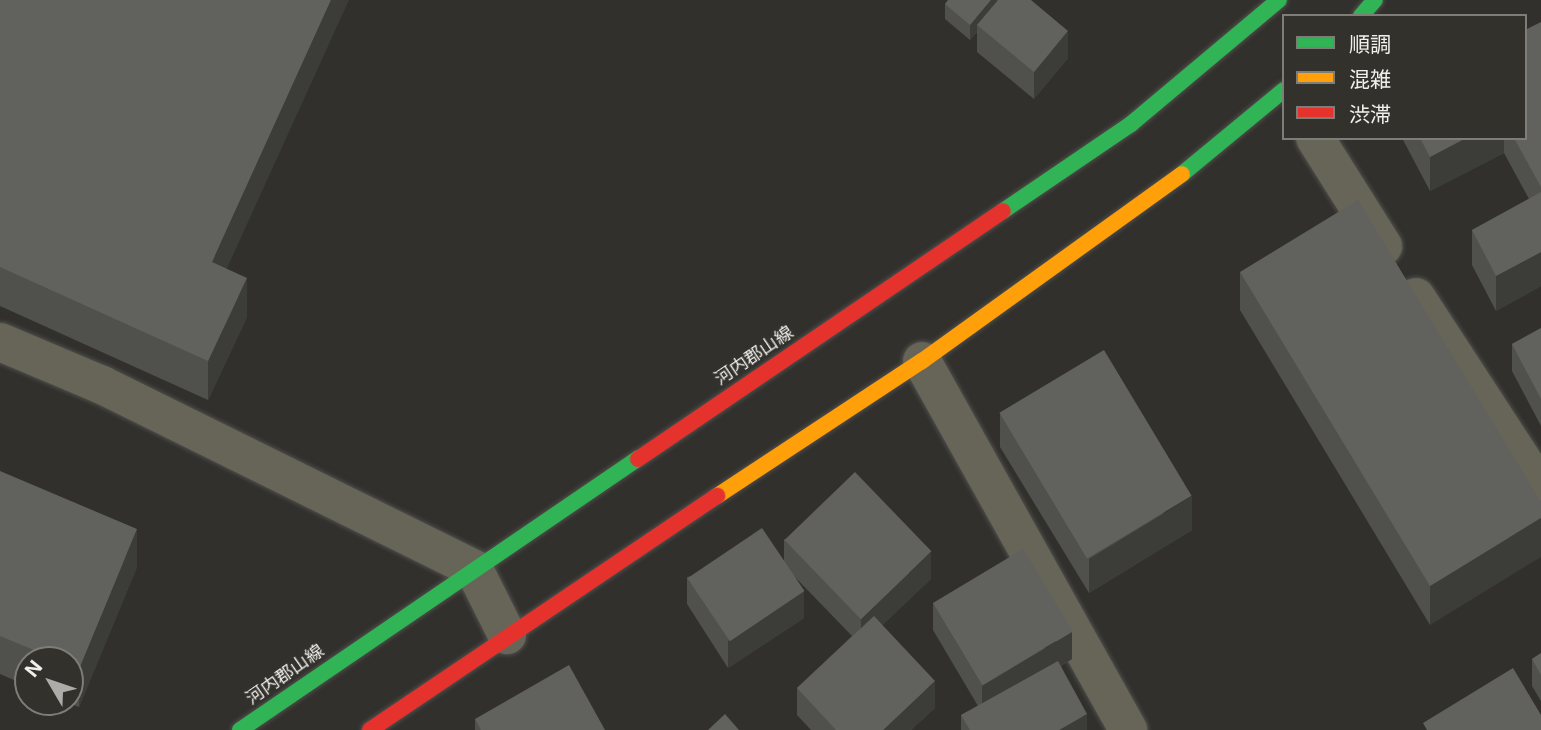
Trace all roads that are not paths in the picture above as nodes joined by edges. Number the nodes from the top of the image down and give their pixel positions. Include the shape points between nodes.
1 (1279, 0) edge
2 (1375, 0) edge
3 (1363, 14) edge
4 (1282, 92) edge
5 (1316, 140) edge
6 (0, 342) edge
7 (922, 361) junction
8 (1541, 489) edge
9 (474, 569) junction
10 (507, 635) junction
11 (240, 730) edge
12 (370, 730) edge
13 (1128, 730) edge

1 - 9 main road, 河内郡山線 via 1131,124
2 - 3 main road
4 - 7 main road via 1172,182
5 - 8 street
6 - 9 street via 102,386
7 - 10 main road
7 - 13 street
9 - 10 street
9 - 11 main road, 河内郡山線
10 - 12 main road

